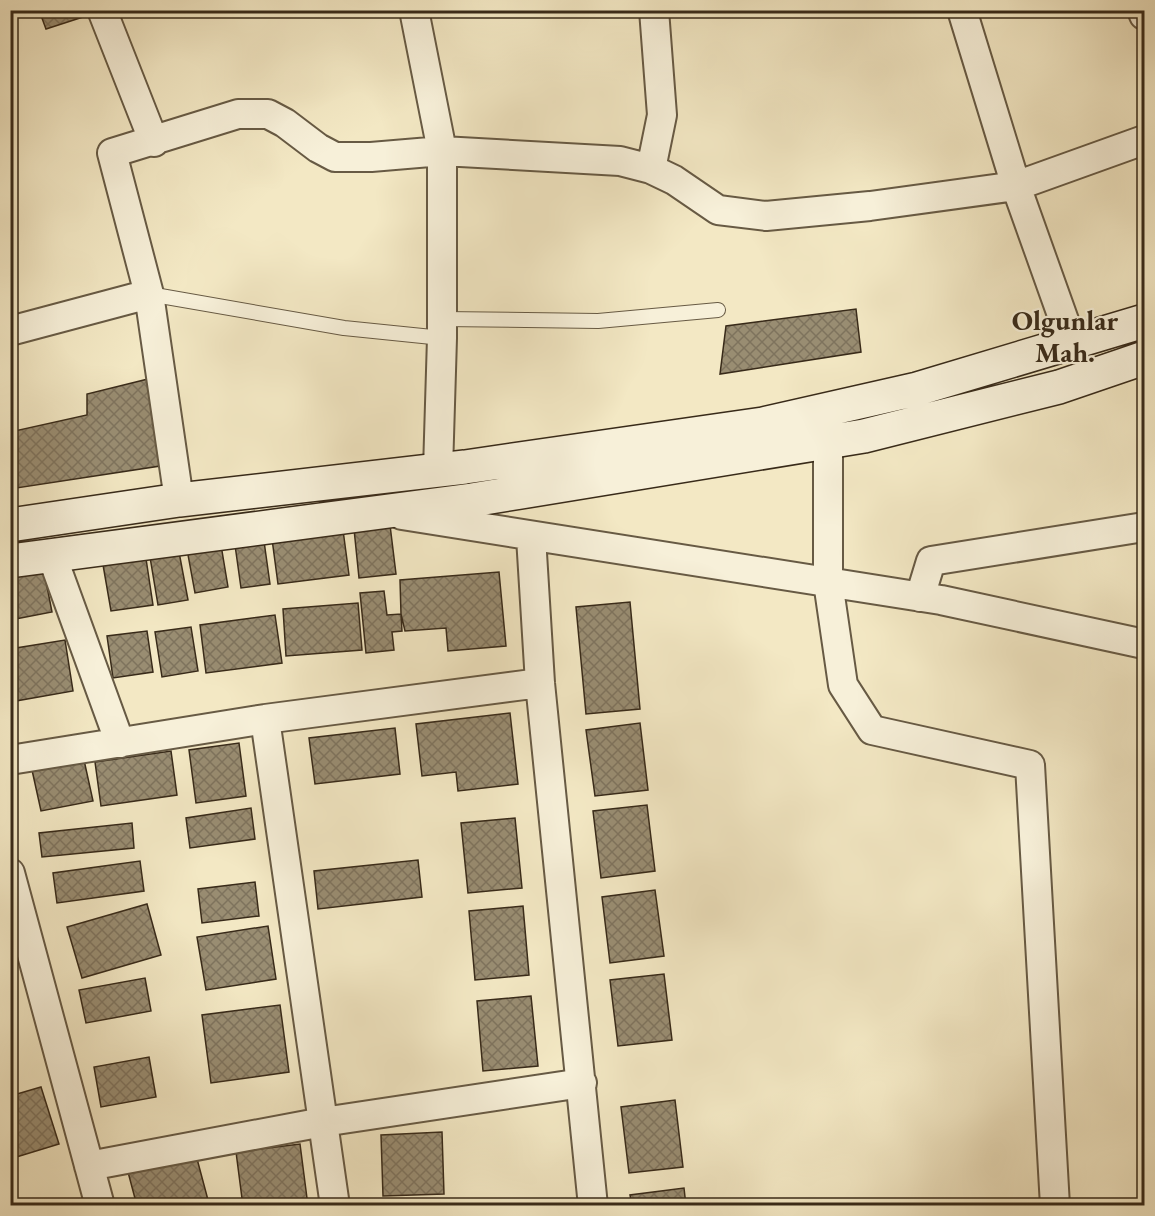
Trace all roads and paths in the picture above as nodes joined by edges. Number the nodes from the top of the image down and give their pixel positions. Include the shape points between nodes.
1 (102, 10) edge
2 (414, 10) edge
3 (654, 10) edge
4 (962, 10) edge
5 (1142, 10) edge
6 (1144, 15) edge
7 (1144, 140) edge
8 (153, 142) junction
9 (442, 151) junction
10 (651, 169) junction
11 (1016, 186) junction
12 (149, 294) junction
13 (718, 310) dead end
14 (1144, 321) edge
15 (442, 329) junction
16 (10, 331) edge
17 (1072, 343) junction
18 (1144, 358) edge
19 (828, 442) junction
20 (438, 470) junction
21 (179, 500) junction
22 (382, 512) junction
23 (10, 525) edge
24 (1144, 527) edge
25 (531, 537) junction
26 (52, 555) junction
27 (10, 561) edge
28 (828, 582) junction
29 (920, 597) junction
30 (1144, 644) edge
31 (540, 683) junction
32 (265, 719) junction
33 (120, 743) junction
34 (10, 760) edge
35 (10, 873) edge
36 (582, 1083) junction
37 (323, 1122) junction
38 (90, 1166) junction
39 (93, 1203) edge
40 (335, 1206) edge
41 (593, 1206) edge
42 (1055, 1206) edge

1 - 8 street
2 - 9 street
3 - 10 street via 662,115
4 - 11 street
5 - 6 street
7 - 11 street
8 - 9 street via 238,114 268,114 335,157
8 - 12 street via 112,153
9 - 10 street via 620,161
9 - 15 street
10 - 11 street via 718,210 766,216
11 - 17 street
12 - 15 lane via 344,328
12 - 16 street
12 - 21 street
13 - 15 lane
14 - 17 main road
15 - 20 street
17 - 20 main road via 917,389 763,424
18 - 19 main road via 1059,387
19 - 22 main road
19 - 28 street
20 - 21 main road
21 - 23 main road
22 - 25 street
22 - 26 main road
24 - 29 street via 931,561
25 - 28 street
25 - 31 street
26 - 27 main road
26 - 33 street
28 - 29 street
28 - 42 street via 843,686 872,730 1030,765
29 - 30 street
31 - 32 street
31 - 36 street
32 - 33 street
32 - 37 street
33 - 34 street
35 - 38 street
36 - 37 street
36 - 41 street
37 - 38 street
37 - 40 street
38 - 39 street

